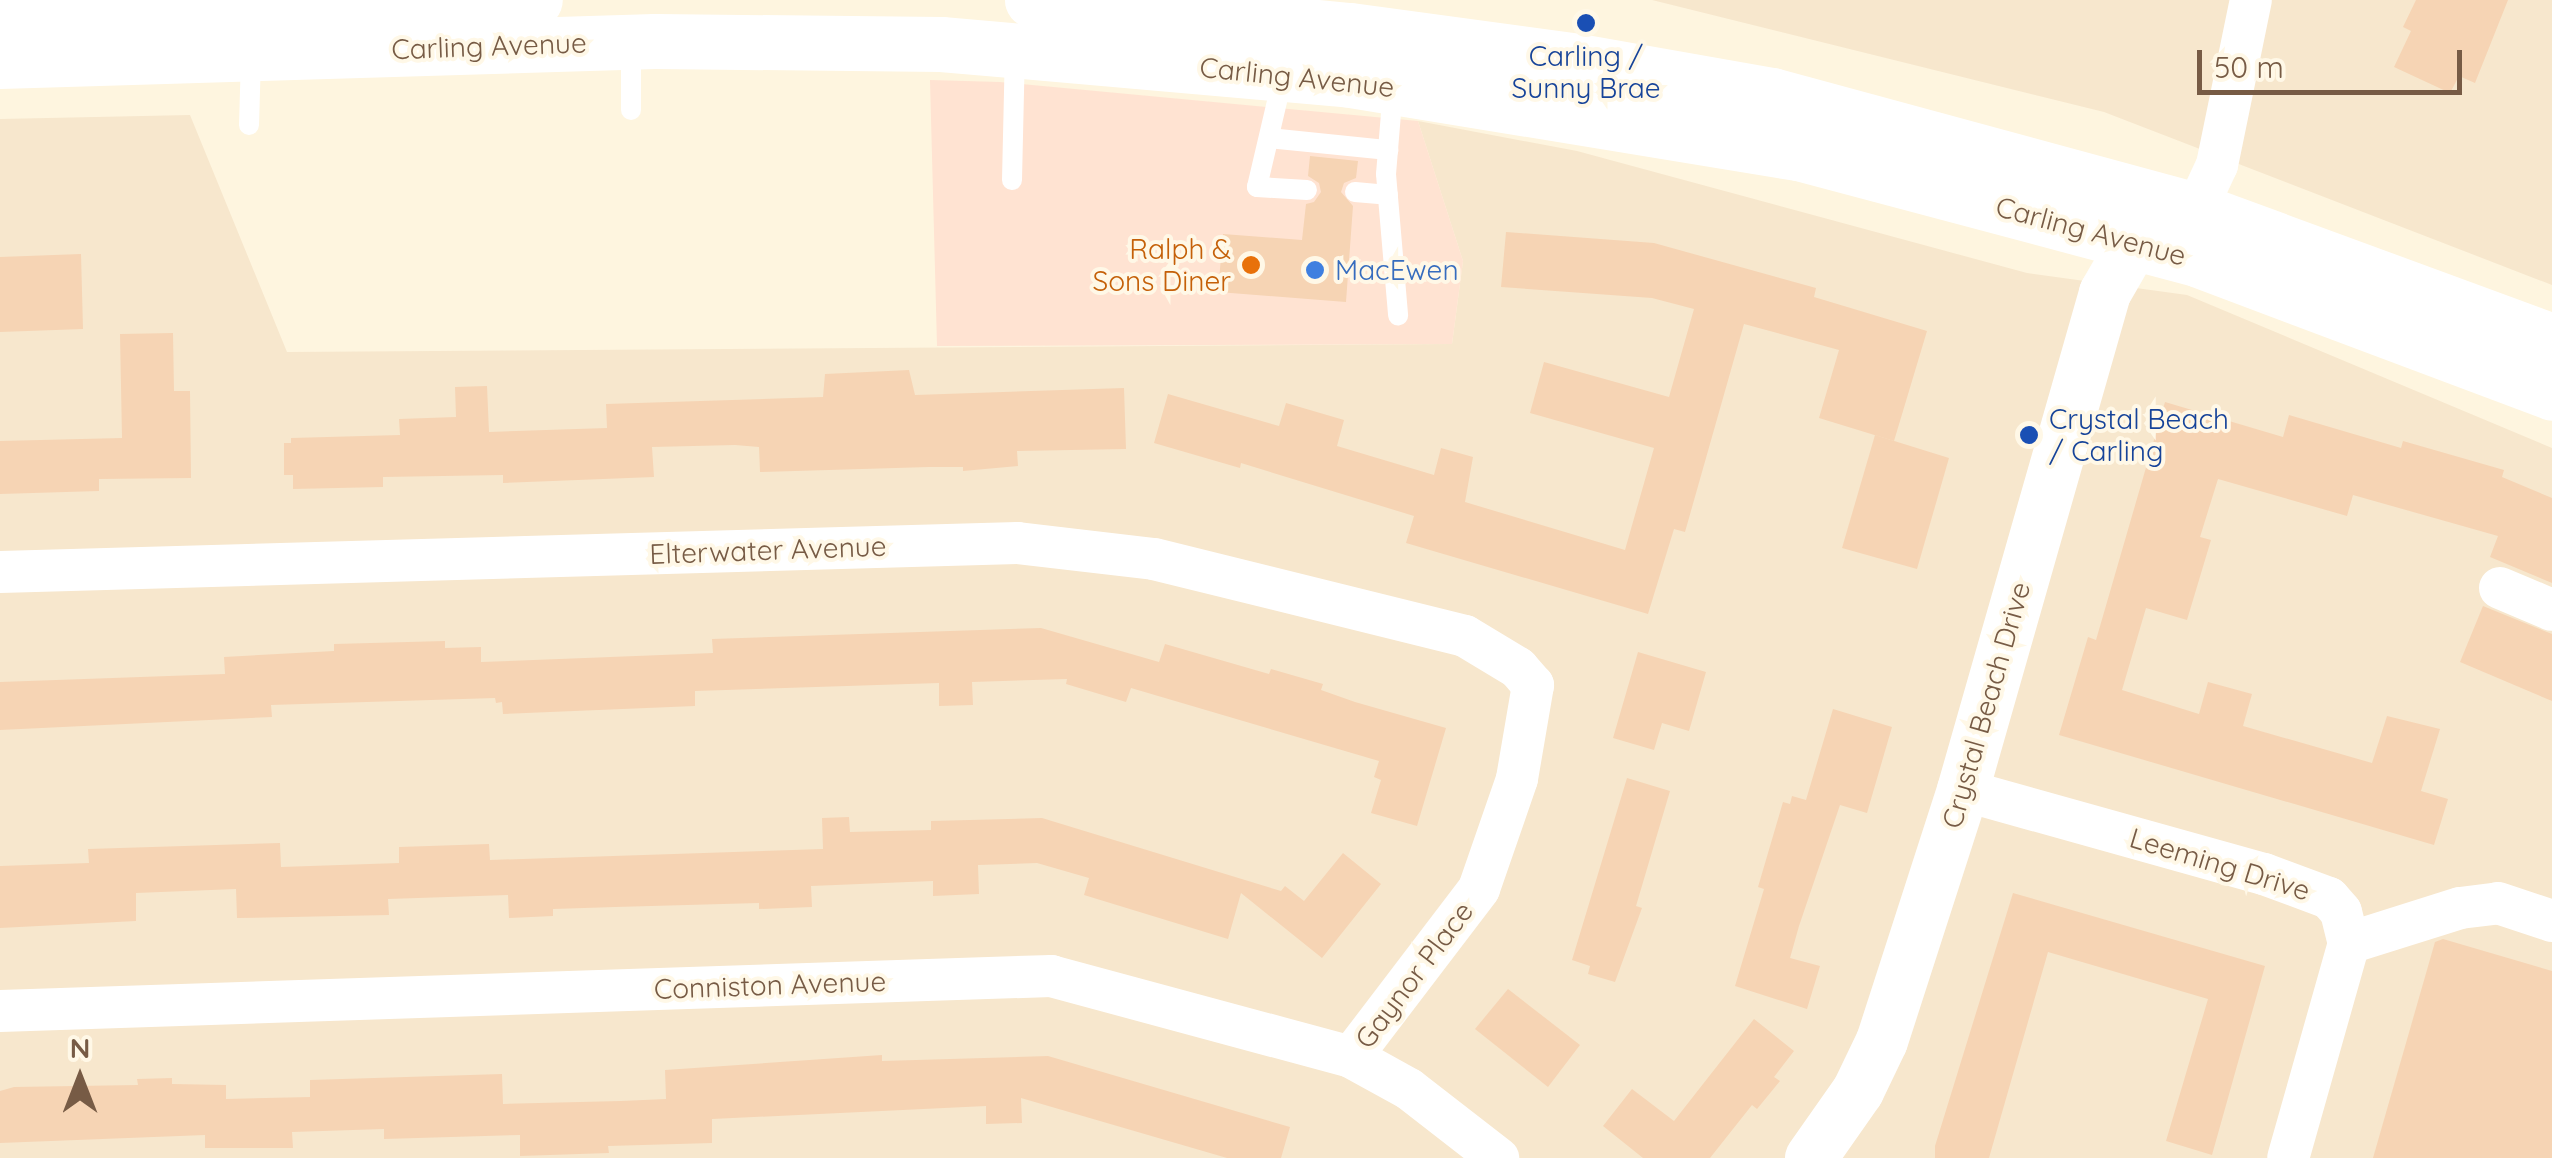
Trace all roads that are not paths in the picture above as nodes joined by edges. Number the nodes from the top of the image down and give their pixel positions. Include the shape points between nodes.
1 (535, 0) edge
2 (2251, 0) edge
3 (0, 16) edge
4 (1023, 25) edge
5 (630, 42) junction
6 (1360, 49) edge
7 (251, 54) junction
8 (0, 61) edge
9 (1284, 74) junction
10 (630, 110) dead end
11 (249, 125) dead end
12 (1268, 138) junction
13 (1388, 150) junction
14 (1012, 180) dead end
15 (1307, 190) dead end
16 (1354, 192) dead end
17 (1388, 195) junction
18 (2196, 210) junction
19 (2134, 242) junction
20 (1398, 315) dead end
21 (2552, 341) edge
22 (2552, 393) edge
23 (0, 572) edge
24 (2500, 588) dead end
25 (2552, 610) edge
26 (1518, 668) joint
27 (1963, 790) junction
28 (2552, 921) edge
29 (2349, 943) junction
30 (0, 1011) edge
31 (1351, 1057) junction
32 (1498, 1158) edge
33 (1812, 1158) edge
34 (2288, 1158) edge

1 - 3 main road, Carling Avenue
2 - 18 street via 2217,165
4 - 5 main road, Carling Avenue via 941,44
4 - 6 main road, Carling Avenue
4 - 9 main road, Carling Avenue
4 - 14 lane
5 - 7 main road, Carling Avenue
5 - 10 lane
6 - 9 main road, Carling Avenue
6 - 13 lane
6 - 18 main road, Carling Avenue via 1579,61 1772,95
6 - 19 main road, Carling Avenue
7 - 8 main road, Carling Avenue
7 - 11 lane
9 - 12 lane
12 - 13 lane
12 - 15 lane via 1257,187
13 - 17 lane
16 - 17 lane
17 - 20 lane
18 - 19 street
18 - 21 main road, Carling Avenue
19 - 22 main road, Carling Avenue via 2199,260
19 - 27 street, Crystal Beach Drive via 2105,293
23 - 26 street, Elterwater Avenue via 1018,543 1154,559 1466,636
24 - 25 street
26 - 31 street, Gaynor Place via 1533,685 1517,778 1479,890
27 - 29 street, Leeming Drive via 2308,889 2341,912
27 - 33 street, Crystal Beach Drive via 1882,1041 1858,1091
28 - 29 street via 2498,903 2460,908
29 - 34 street
30 - 31 street, Conniston Avenue via 1051,976
31 - 32 street, Conniston Avenue via 1409,1090

